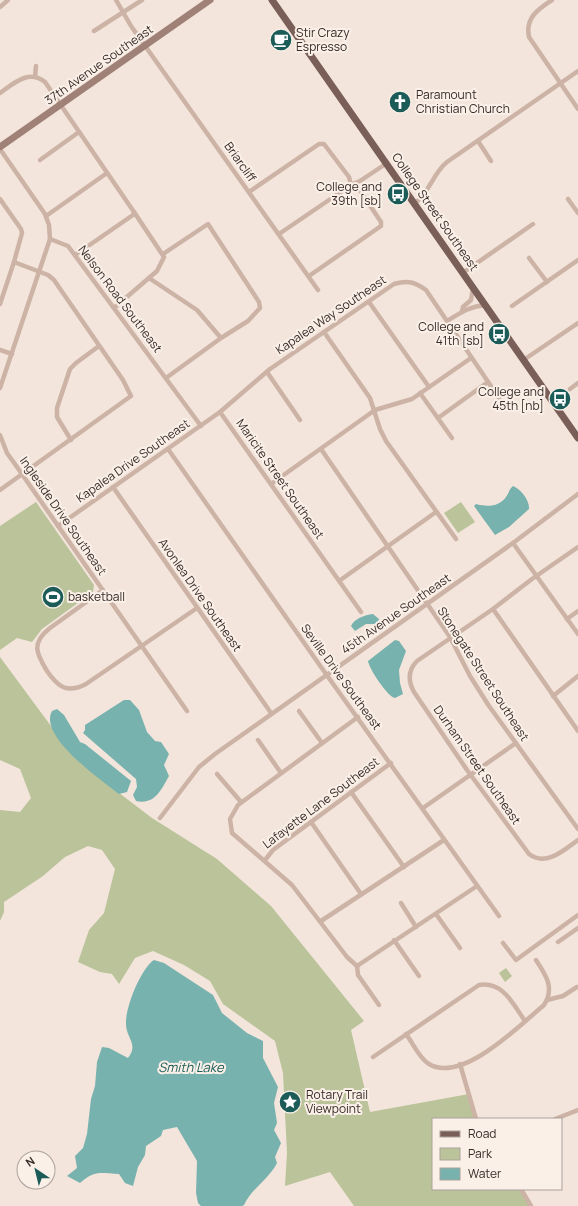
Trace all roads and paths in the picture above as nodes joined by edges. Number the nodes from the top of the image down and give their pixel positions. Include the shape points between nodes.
1 (8, 0) edge
2 (116, 0) edge
3 (142, 0) edge
4 (210, 0) edge
5 (272, 0) edge
6 (552, 0) edge
7 (0, 6) edge
8 (124, 12) junction
9 (94, 31) dead end
10 (146, 45) junction
11 (36, 66) dead end
12 (578, 71) edge
13 (35, 76) junction
14 (560, 83) junction
15 (0, 93) edge
16 (61, 104) junction
17 (578, 109) edge
18 (79, 132) junction
19 (478, 141) junction
20 (0, 148) edge
21 (40, 160) dead end
22 (491, 161) dead end
23 (387, 162) junction
24 (107, 172) junction
25 (353, 184) junction
26 (249, 192) junction
27 (0, 199) edge
28 (568, 199) dead end
29 (415, 203) junction
30 (134, 212) junction
31 (578, 213) edge
32 (46, 216) junction
33 (533, 224) dead end
34 (279, 234) junction
35 (50, 239) junction
36 (163, 254) junction
37 (75, 255) junction
38 (529, 258) dead end
39 (578, 260) edge
40 (14, 262) junction
41 (39, 272) junction
42 (464, 272) junction
43 (309, 276) junction
44 (149, 278) junction
45 (546, 282) junction
46 (473, 286) junction
47 (318, 290) dead end
48 (369, 302) junction
49 (0, 304) edge
50 (486, 305) junction
51 (512, 306) dead end
52 (114, 308) junction
53 (462, 311) junction
54 (447, 322) junction
55 (578, 322) edge
56 (324, 332) junction
57 (221, 338) junction
58 (99, 346) junction
59 (0, 350) edge
60 (12, 354) junction
61 (471, 358) junction
62 (524, 360) junction
63 (268, 371) junction
64 (166, 378) junction
65 (488, 382) junction
66 (578, 383) edge
67 (429, 387) junction
68 (0, 388) edge
69 (570, 389) dead end
70 (420, 393) junction
71 (499, 398) dead end
72 (375, 410) junction
73 (220, 412) junction
74 (438, 418) junction
75 (300, 420) dead end
76 (201, 426) junction
77 (0, 435) edge
78 (452, 438) dead end
79 (578, 438) edge
80 (71, 440) junction
81 (168, 449) junction
82 (321, 449) junction
83 (23, 475) junction
84 (271, 484) junction
85 (113, 487) junction
86 (0, 490) edge
87 (578, 494) edge
88 (436, 512) junction
89 (58, 526) junction
90 (456, 539) dead end
91 (513, 543) junction
92 (387, 547) junction
93 (578, 548) edge
94 (537, 576) junction
95 (339, 581) junction
96 (103, 590) junction
97 (426, 604) junction
98 (197, 608) junction
99 (492, 610) junction
100 (578, 611) edge
101 (361, 612) dead end
102 (567, 619) junction
103 (578, 634) edge
104 (450, 637) junction
105 (142, 646) junction
106 (327, 675) junction
107 (578, 676) edge
108 (554, 696) junction
109 (188, 711) dead end
110 (299, 711) dead end
111 (271, 713) junction
112 (358, 717) junction
113 (578, 731) edge
114 (258, 740) dead end
115 (322, 743) junction
116 (516, 743) junction
117 (391, 763) junction
118 (281, 773) junction
119 (217, 774) dead end
120 (471, 775) junction
121 (351, 792) junction
122 (241, 802) junction
123 (423, 808) junction
124 (160, 818) dead end
125 (311, 822) junction
126 (578, 829) edge
127 (444, 840) junction
128 (578, 840) edge
129 (264, 860) junction
130 (404, 867) junction
131 (477, 886) junction
132 (361, 894) junction
133 (401, 903) dead end
134 (436, 914) junction
135 (578, 915) edge
136 (499, 916) dead end
137 (321, 922) junction
138 (567, 922) junction
139 (416, 927) junction
140 (578, 928) edge
141 (572, 931) junction
142 (394, 940) junction
143 (558, 942) dead end
144 (503, 943) dead end
145 (460, 948) dead end
146 (536, 960) dead end
147 (357, 966) junction
148 (419, 976) dead end
149 (577, 987) edge
150 (547, 1000) junction
151 (379, 1005) dead end
152 (525, 1021) junction
153 (406, 1034) junction
154 (374, 1057) dead end
155 (460, 1064) junction
156 (578, 1110) edge
157 (476, 1118) edge
158 (558, 1118) edge
159 (523, 1190) edge
160 (531, 1206) edge

1 - 7 street
2 - 8 street, Briarcliff
3 - 8 street
4 - 10 street, 37th Avenue Southeast
5 - 23 main road, College Street Southeast
6 - 14 street via 536,12 528,30 533,44
8 - 9 street
8 - 10 street, Briarcliff
10 - 16 street, 37th Avenue Southeast
10 - 26 street, Briarcliff
11 - 13 street
12 - 14 street
13 - 15 street via 22,78
13 - 16 street via 45,82
14 - 17 street
14 - 19 street
16 - 18 street
16 - 20 street, 37th Avenue Southeast
18 - 21 street
18 - 24 street
19 - 22 street
19 - 29 street via 441,167 425,193
20 - 32 street
23 - 25 street
23 - 29 main road, College Street Southeast
24 - 30 street
24 - 32 street
25 - 26 street via 324,144 319,144
25 - 34 street
25 - 43 street via 381,222 381,226
26 - 34 street, Briarcliff
27 - 40 street via 22,233
28 - 31 street
29 - 42 main road, College Street Southeast
30 - 36 street
30 - 37 street
32 - 35 street
33 - 42 street
34 - 43 street, Briarcliff
35 - 37 street, Nelson Road Southeast via 68,246
35 - 41 street
36 - 44 street via 162,263
36 - 57 street via 208,224 222,242 259,302 260,308 248,320
37 - 52 street, Nelson Road Southeast
38 - 45 street
39 - 45 street
40 - 41 street
40 - 49 street
41 - 58 street via 54,280
41 - 60 street
42 - 46 main road, College Street Southeast
43 - 47 street, Briarcliff
44 - 52 street
44 - 57 street via 197,310
45 - 51 street
46 - 50 main road, College Street Southeast
46 - 53 street via 471,300
48 - 54 street, Kapalea Way Southeast via 394,284 404,281 416,282 426,290
48 - 56 street, Kapalea Way Southeast
48 - 67 street
50 - 53 street
50 - 62 main road, College Street Southeast
52 - 64 street, Nelson Road Southeast
53 - 54 street
54 - 61 street
55 - 62 street
56 - 63 street, Kapalea Way Southeast
56 - 72 street via 370,398
57 - 64 street
58 - 80 street via 70,369 57,408 57,417
58 - 80 street via 131,396
59 - 60 street
60 - 68 street
61 - 65 street
61 - 67 street
62 - 79 main road, College Street Southeast
63 - 73 street, Maricite Street Southeast
63 - 75 street
64 - 76 street, Nelson Road Southeast
65 - 71 street
65 - 74 street
66 - 69 street
67 - 70 street
70 - 72 street via 412,399
70 - 74 street
72 - 82 street
72 - 88 street via 386,441
73 - 76 street, Kapalea Drive Southeast
73 - 84 street, Maricite Street Southeast
74 - 78 street
76 - 81 street, Kapalea Drive Southeast
77 - 83 street, Ingleside Drive Southeast via 7,453
80 - 83 street
81 - 85 street, Kapalea Drive Southeast
81 - 106 street, Seville Drive Southeast
82 - 84 street
82 - 92 street, Stonegate Street Southeast
83 - 86 street
83 - 89 street, Ingleside Drive Southeast
84 - 95 street, Maricite Street Southeast
85 - 89 street, Kapalea Drive Southeast
85 - 98 street, Avonlea Drive Southeast
87 - 91 street, 45th Avenue Southeast
88 - 90 street
88 - 92 street
89 - 96 street, Ingleside Drive Southeast
91 - 94 street
91 - 97 street, 45th Avenue Southeast
92 - 95 street
92 - 97 street, Stonegate Street Southeast
93 - 94 street
94 - 99 street
94 - 102 street
95 - 101 street, Maricite Street Southeast
96 - 105 street, Ingleside Drive Southeast
96 - 105 street via 40,637 37,653 52,679 64,688 79,688
97 - 104 street, Stonegate Street Southeast
97 - 106 street, 45th Avenue Southeast
98 - 105 street
98 - 111 street, Avonlea Drive Southeast
99 - 104 street
99 - 108 street
100 - 102 street
102 - 103 street
104 - 116 street, Stonegate Street Southeast via 470,676
104 - 120 street, Durham Street Southeast via 417,661 412,668 410,681 414,692
105 - 109 street, Ingleside Drive Southeast
106 - 111 street, 45th Avenue Southeast
106 - 112 street, Seville Drive Southeast
107 - 108 street
108 - 113 street
110 - 115 street
111 - 124 street, 45th Avenue Southeast via 198,768
112 - 115 street
112 - 117 street, Seville Drive Southeast
114 - 118 street
115 - 118 street
116 - 120 street
116 - 126 street, Stonegate Street Southeast
117 - 121 street, Lafayette Lane Southeast
117 - 123 street, Seville Drive Southeast
118 - 122 street
119 - 122 street
120 - 123 street
120 - 128 street, Durham Street Southeast via 525,850 535,858 546,859
121 - 125 street, Lafayette Lane Southeast
121 - 130 street
122 - 129 street via 235,809 230,824 234,836
123 - 127 street, Seville Drive Southeast
125 - 129 street, Lafayette Lane Southeast via 273,850
125 - 132 street
127 - 130 street
127 - 131 street, Seville Drive Southeast
129 - 137 street via 292,885
130 - 132 street
131 - 134 street
131 - 136 street, Seville Drive Southeast
132 - 137 street
133 - 139 street
134 - 139 street
134 - 145 street
135 - 138 street
137 - 147 street via 351,962
138 - 141 street
138 - 144 street via 516,960
139 - 142 street
140 - 141 street
141 - 143 street
142 - 147 street
142 - 148 street
146 - 150 street via 548,981 550,992
147 - 151 street via 358,975
149 - 150 street via 564,996
150 - 152 street
152 - 153 street via 500,988 492,984 483,984 475,986
152 - 155 street via 483,1055
153 - 154 street
153 - 155 street via 430,1065 440,1067
155 - 157 street
156 - 158 street
159 - 160 street

